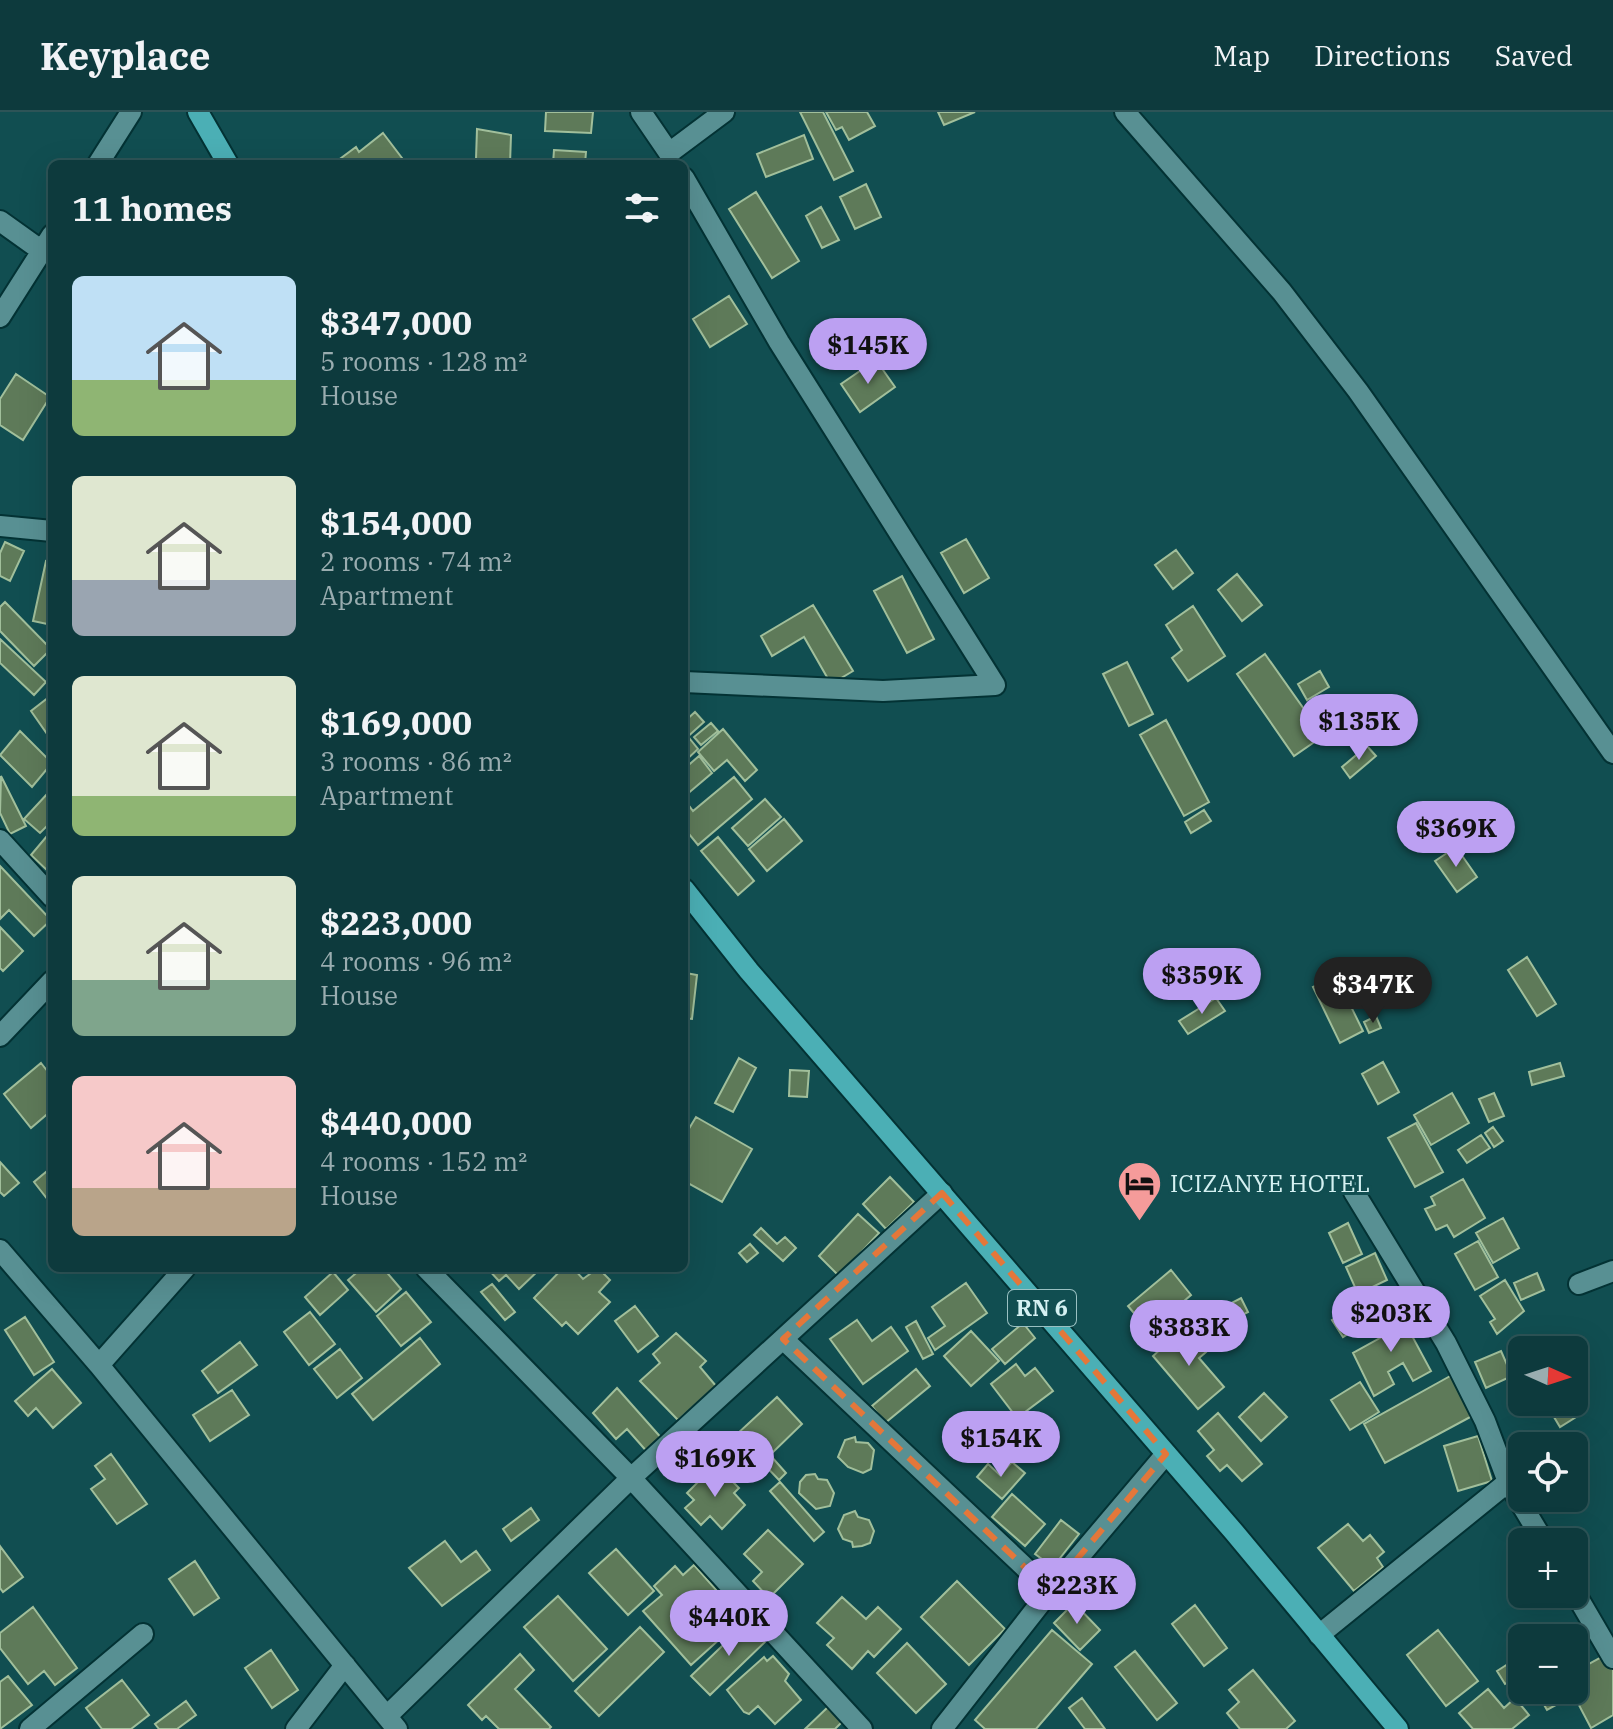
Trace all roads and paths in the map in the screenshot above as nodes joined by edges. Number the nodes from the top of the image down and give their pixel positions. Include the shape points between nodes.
1 (131, 112) edge
2 (198, 112) edge
3 (641, 112) edge
4 (724, 112) edge
5 (1125, 112) edge
6 (101, 160) edge
7 (226, 160) edge
8 (671, 160) edge
9 (688, 185) edge
10 (0, 221) edge
11 (47, 243) edge
12 (0, 317) edge
13 (0, 526) edge
14 (48, 531) edge
15 (688, 682) edge
16 (1613, 753) edge
17 (0, 840) edge
18 (48, 893) edge
19 (688, 894) edge
20 (48, 985) edge
21 (0, 1036) edge
22 (1354, 1192) dead end
23 (942, 1193) junction
24 (0, 1250) edge
25 (1613, 1271) edge
26 (181, 1272) edge
27 (430, 1272) edge
28 (1579, 1284) dead end
29 (783, 1339) junction
30 (99, 1365) junction
31 (1166, 1454) junction
32 (631, 1478) junction
33 (1508, 1482) joint
34 (1050, 1591) junction
35 (1584, 1608) edge
36 (143, 1634) dead end
37 (1319, 1635) junction
38 (1613, 1658) edge
39 (345, 1665) junction
40 (392, 1722) edge
41 (30, 1729) edge
42 (296, 1729) edge
43 (862, 1729) edge
44 (942, 1729) edge
45 (1398, 1729) edge

1 - 6 street
2 - 7 main road
3 - 8 street
4 - 8 street
5 - 16 street via 1282,292 1358,391
9 - 15 street via 779,342 995,685 883,691
10 - 11 street
11 - 12 street
13 - 14 street
17 - 18 street
19 - 23 main road, RN 6
20 - 21 street
22 - 33 street via 1446,1343
23 - 29 street
23 - 31 main road, RN 6
24 - 30 street
25 - 28 street
26 - 30 street
27 - 32 street
29 - 32 street
29 - 34 street
30 - 39 street
31 - 34 street
31 - 37 main road, RN 6
32 - 40 street
32 - 43 street
33 - 37 street
34 - 44 street
35 - 38 street
36 - 41 street
37 - 45 main road, RN 6
39 - 40 street
39 - 42 street

